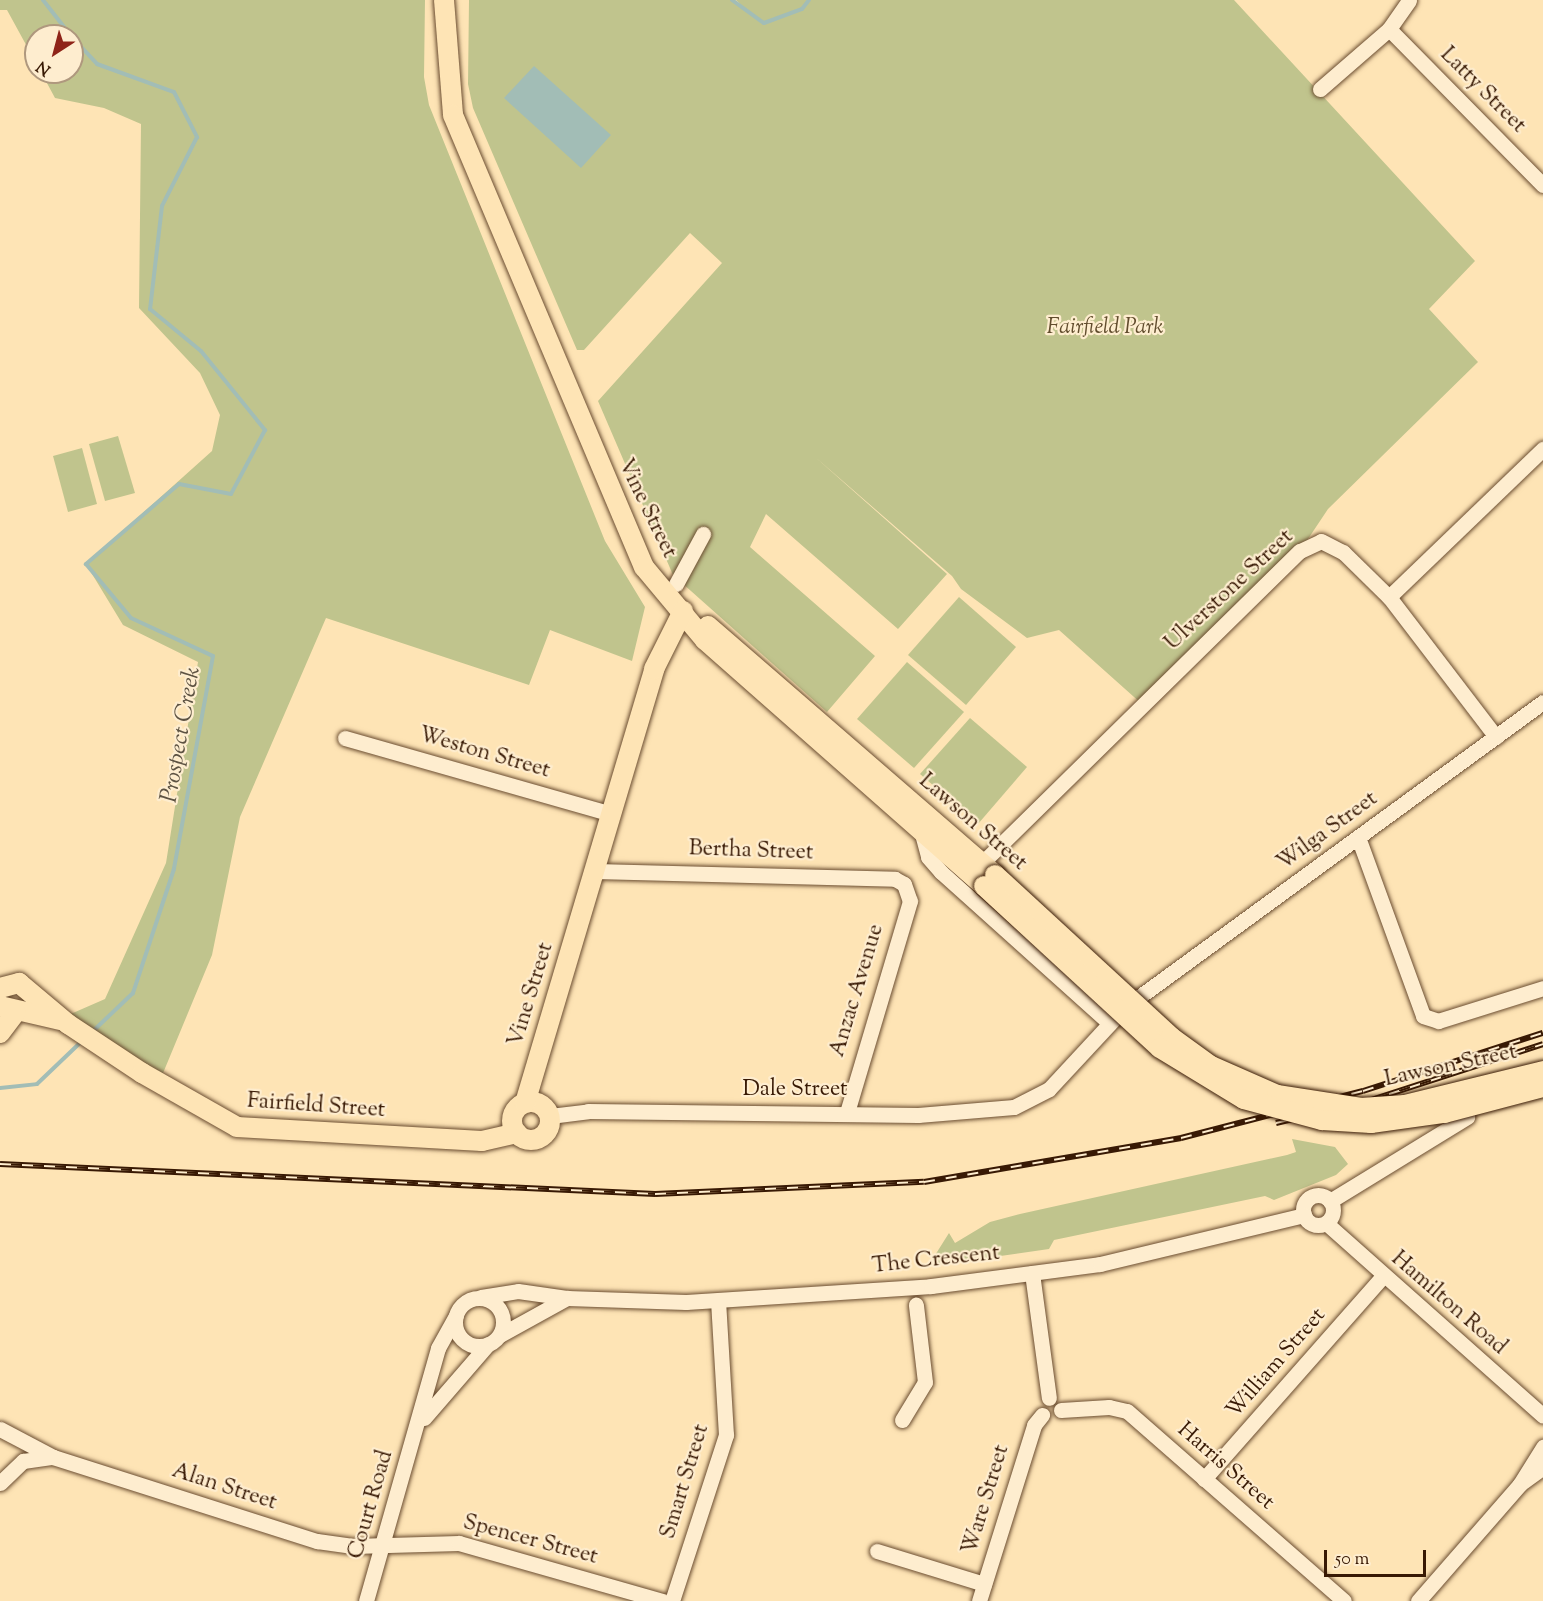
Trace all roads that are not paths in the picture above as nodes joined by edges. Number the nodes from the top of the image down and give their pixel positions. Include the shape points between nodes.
1 (444, 0) edge
2 (1409, 0) edge
3 (1389, 29) junction
4 (1320, 89) dead end
5 (1543, 185) edge
6 (1543, 449) edge
7 (703, 534) dead end
8 (676, 584) dead end
9 (1389, 597) junction
10 (683, 611) junction
11 (1543, 702) edge
12 (1496, 737) junction
13 (345, 738) dead end
14 (612, 814) junction
15 (921, 830) junction
16 (1358, 837) junction
17 (595, 871) junction
18 (987, 875) junction
19 (904, 884) joint
20 (10, 983) edge
21 (1543, 988) edge
22 (1139, 997) dead end
23 (11, 1009) edge
24 (68, 1024) junction
25 (0, 1034) edge
26 (1543, 1071) edge
27 (1543, 1087) edge
28 (1038, 1097) joint
29 (525, 1102) junction
30 (847, 1112) junction
31 (550, 1116) junction
32 (1467, 1117) dead end
33 (516, 1133) junction
34 (1330, 1201) junction
35 (1304, 1215) junction
36 (1326, 1223) junction
37 (1032, 1273) junction
38 (1382, 1277) junction
39 (481, 1297) junction
40 (567, 1299) junction
41 (718, 1301) junction
42 (916, 1305) dead end
43 (456, 1316) junction
44 (494, 1340) junction
45 (1049, 1398) junction
46 (1061, 1410) junction
47 (1042, 1415) junction
48 (1543, 1416) edge
49 (902, 1420) dead end
50 (421, 1422) junction
51 (0, 1429) edge
52 (1543, 1447) edge
53 (53, 1457) junction
54 (1543, 1467) edge
55 (1204, 1479) junction
56 (0, 1483) edge
57 (1520, 1484) junction
58 (384, 1544) junction
59 (877, 1551) dead end
60 (984, 1584) junction
61 (366, 1601) edge
62 (663, 1601) edge
63 (672, 1601) edge
64 (979, 1601) edge
65 (1344, 1601) edge
66 (1418, 1601) edge

1 - 10 main road, Vine Street via 453,115 630,541 659,587
2 - 3 street
3 - 4 street
3 - 5 street, Latty Street
6 - 9 street
7 - 8 street
9 - 12 street, Ulverstone Street
9 - 18 street, Ulverstone Street via 1336,548 1312,544
10 - 14 main road, Vine Street via 654,669
10 - 15 main road, Lawson Street via 705,640
10 - 18 main road, Lawson Street via 714,630
11 - 12 street, Wilga Street
12 - 16 street, Wilga Street
13 - 14 street, Weston Street
14 - 17 main road, Vine Street
15 - 18 main road, Lawson Street
15 - 28 street, Lawson Street via 928,857 941,872 1111,1021
16 - 21 street via 1423,1016 1445,1020
16 - 22 street, Wilga Street
17 - 19 street, Bertha Street via 895,879
17 - 29 main road, Vine Street
18 - 26 main road, Lawson Street, bridge via 1171,1037 1211,1065 1277,1095 1361,1108 1405,1105
18 - 27 main road, Lawson Street, bridge via 1160,1048 1244,1099 1322,1120 1371,1123 1444,1113
19 - 30 street, Anzac Avenue via 910,901
20 - 23 main road via 27,1002
20 - 24 main road, Fairfield Street
23 - 24 main road, Fairfield Street
23 - 25 main road
24 - 33 main road, Fairfield Street via 142,1073 237,1127 482,1141
28 - 30 street, Dale Street via 984,1111
29 - 31 main road via 540,1104
29 - 33 main road via 513,1115
30 - 31 street, Dale Street via 588,1111
31 - 33 main road via 549,1129 540,1138
32 - 34 street
34 - 35 street via 1312,1196 1305,1202
34 - 36 street via 1333,1210
35 - 36 street via 1311,1224
35 - 37 street, The Crescent via 1159,1252
36 - 38 street, Hamilton Road
37 - 41 street, The Crescent via 920,1287
37 - 45 street
38 - 48 street, Hamilton Road
38 - 55 street, William Street
39 - 40 street via 518,1291
39 - 43 street via 467,1301
39 - 44 street via 499,1308 504,1321
40 - 41 street, The Crescent
40 - 44 street, Court Road
41 - 63 street, Smart Street via 726,1435
42 - 49 street via 925,1382
43 - 44 street via 457,1331 466,1342
43 - 50 street, Court Road via 438,1348
44 - 50 street, Court Road
45 - 46 street via 1060,1402
45 - 47 street via 1041,1405
46 - 47 street via 1051,1419
46 - 55 street, Harris Street via 1122,1408
47 - 60 street, Ware Street via 1034,1425
50 - 58 street, Court Road
51 - 53 street, Alan Street
52 - 57 street
53 - 56 street, Alan Street via 23,1461
53 - 58 street, Alan Street via 316,1541
54 - 57 street
55 - 65 street, Harris Street
57 - 66 street
58 - 61 street, Court Road
58 - 62 street, Spencer Street via 459,1543
59 - 60 street
60 - 64 street, Ware Street

